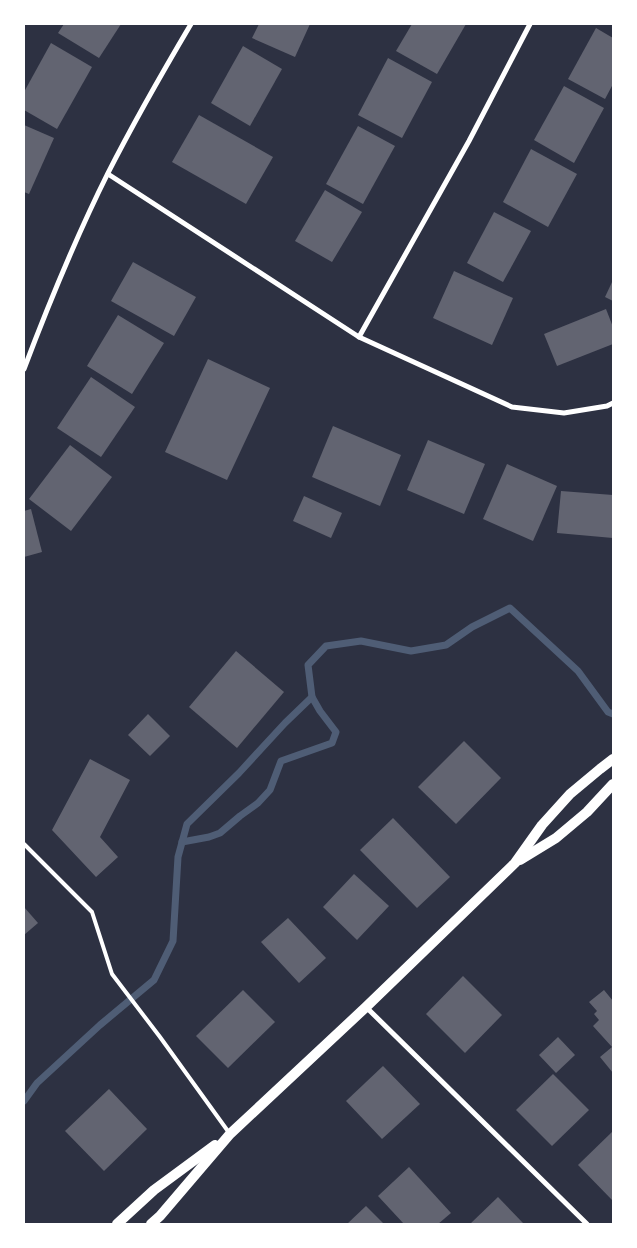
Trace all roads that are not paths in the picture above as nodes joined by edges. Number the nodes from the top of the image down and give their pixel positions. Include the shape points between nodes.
1 (191, 24) edge
2 (530, 24) edge
3 (108, 174) junction
4 (359, 337) junction
5 (24, 369) edge
6 (613, 403) edge
7 (613, 759) edge
8 (613, 784) edge
9 (24, 844) edge
10 (515, 863) junction
11 (366, 1007) junction
12 (230, 1134) junction
13 (117, 1224) edge
14 (151, 1224) edge
15 (587, 1224) edge

1 - 3 street
2 - 4 street via 469,141
3 - 4 street
3 - 5 street via 53,294
4 - 6 street via 512,407 564,413
7 - 10 main road via 570,794 542,825
8 - 10 main road via 556,838
9 - 12 lane via 92,912 112,974
10 - 11 main road
11 - 12 main road
11 - 15 street
12 - 13 main road via 154,1190
12 - 14 main road

